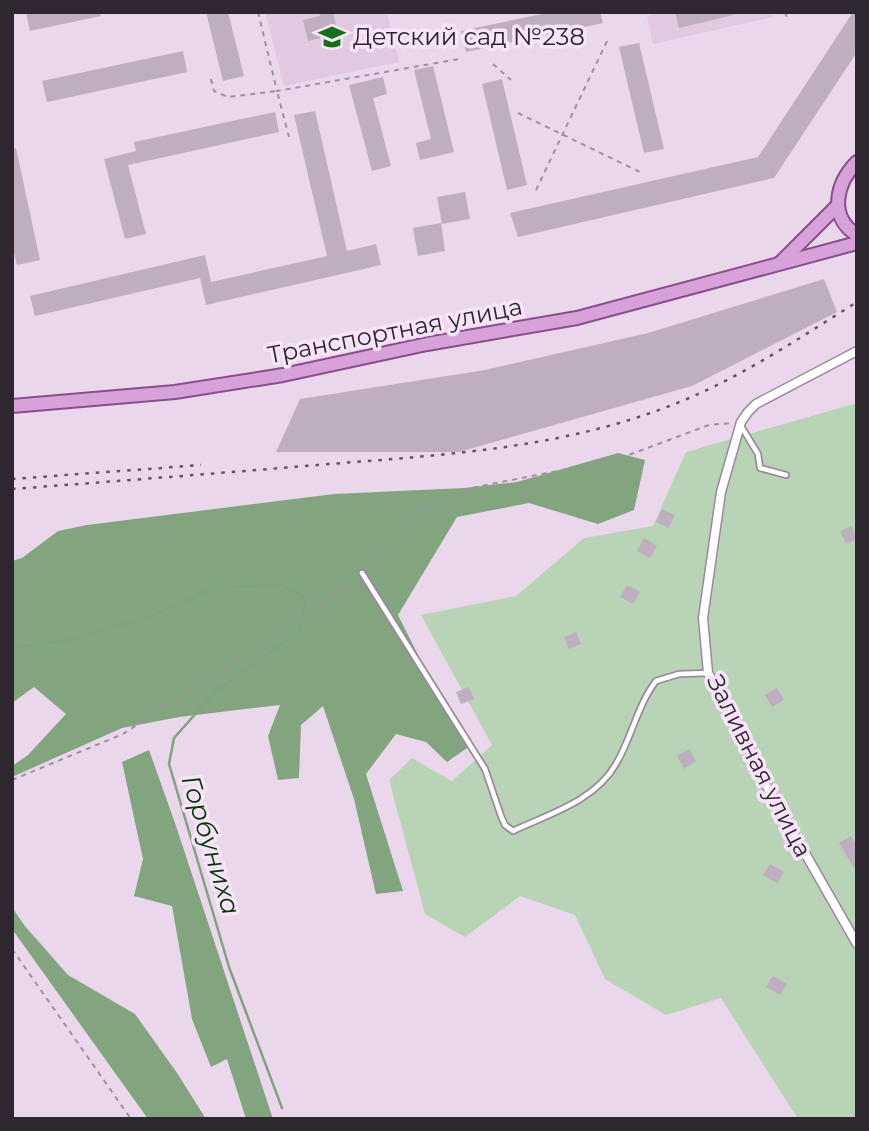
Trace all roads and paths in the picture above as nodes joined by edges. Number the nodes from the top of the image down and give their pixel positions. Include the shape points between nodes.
1 (258, 12) edge
2 (785, 12) edge
3 (787, 18) dead end
4 (609, 37) dead end
5 (459, 59) dead end
6 (493, 64) dead end
7 (211, 79) dead end
8 (511, 80) dead end
9 (277, 91) junction
10 (518, 113) dead end
11 (563, 135) junction
12 (289, 137) dead end
13 (857, 162) edge
14 (640, 172) dead end
15 (536, 190) dead end
16 (837, 206) junction
17 (857, 235) edge
18 (857, 243) edge
19 (779, 264) junction
20 (857, 351) edge
21 (12, 406) edge
22 (741, 425) junction
23 (786, 475) dead end
24 (362, 573) dead end
25 (708, 673) junction
26 (857, 944) edge
27 (12, 949) edge
28 (131, 1119) edge

1 - 9 path
2 - 3 path
4 - 11 path
5 - 9 path
6 - 8 path
7 - 9 path via 214,91 228,97
9 - 12 path
10 - 11 path
11 - 14 path
11 - 15 path
13 - 16 main road via 839,188
16 - 17 main road via 846,226
16 - 19 main road
18 - 19 main road, Транспортная улица
19 - 21 main road, Транспортная улица via 578,318 283,375 175,392
20 - 22 street, Заливная улица via 757,404
22 - 23 lane via 758,454 760,468
22 - 25 street, Заливная улица via 721,492 703,618
24 - 25 lane via 485,769 505,825 513,831 593,792 616,764 656,681
25 - 26 street, Заливная улица
27 - 28 path

